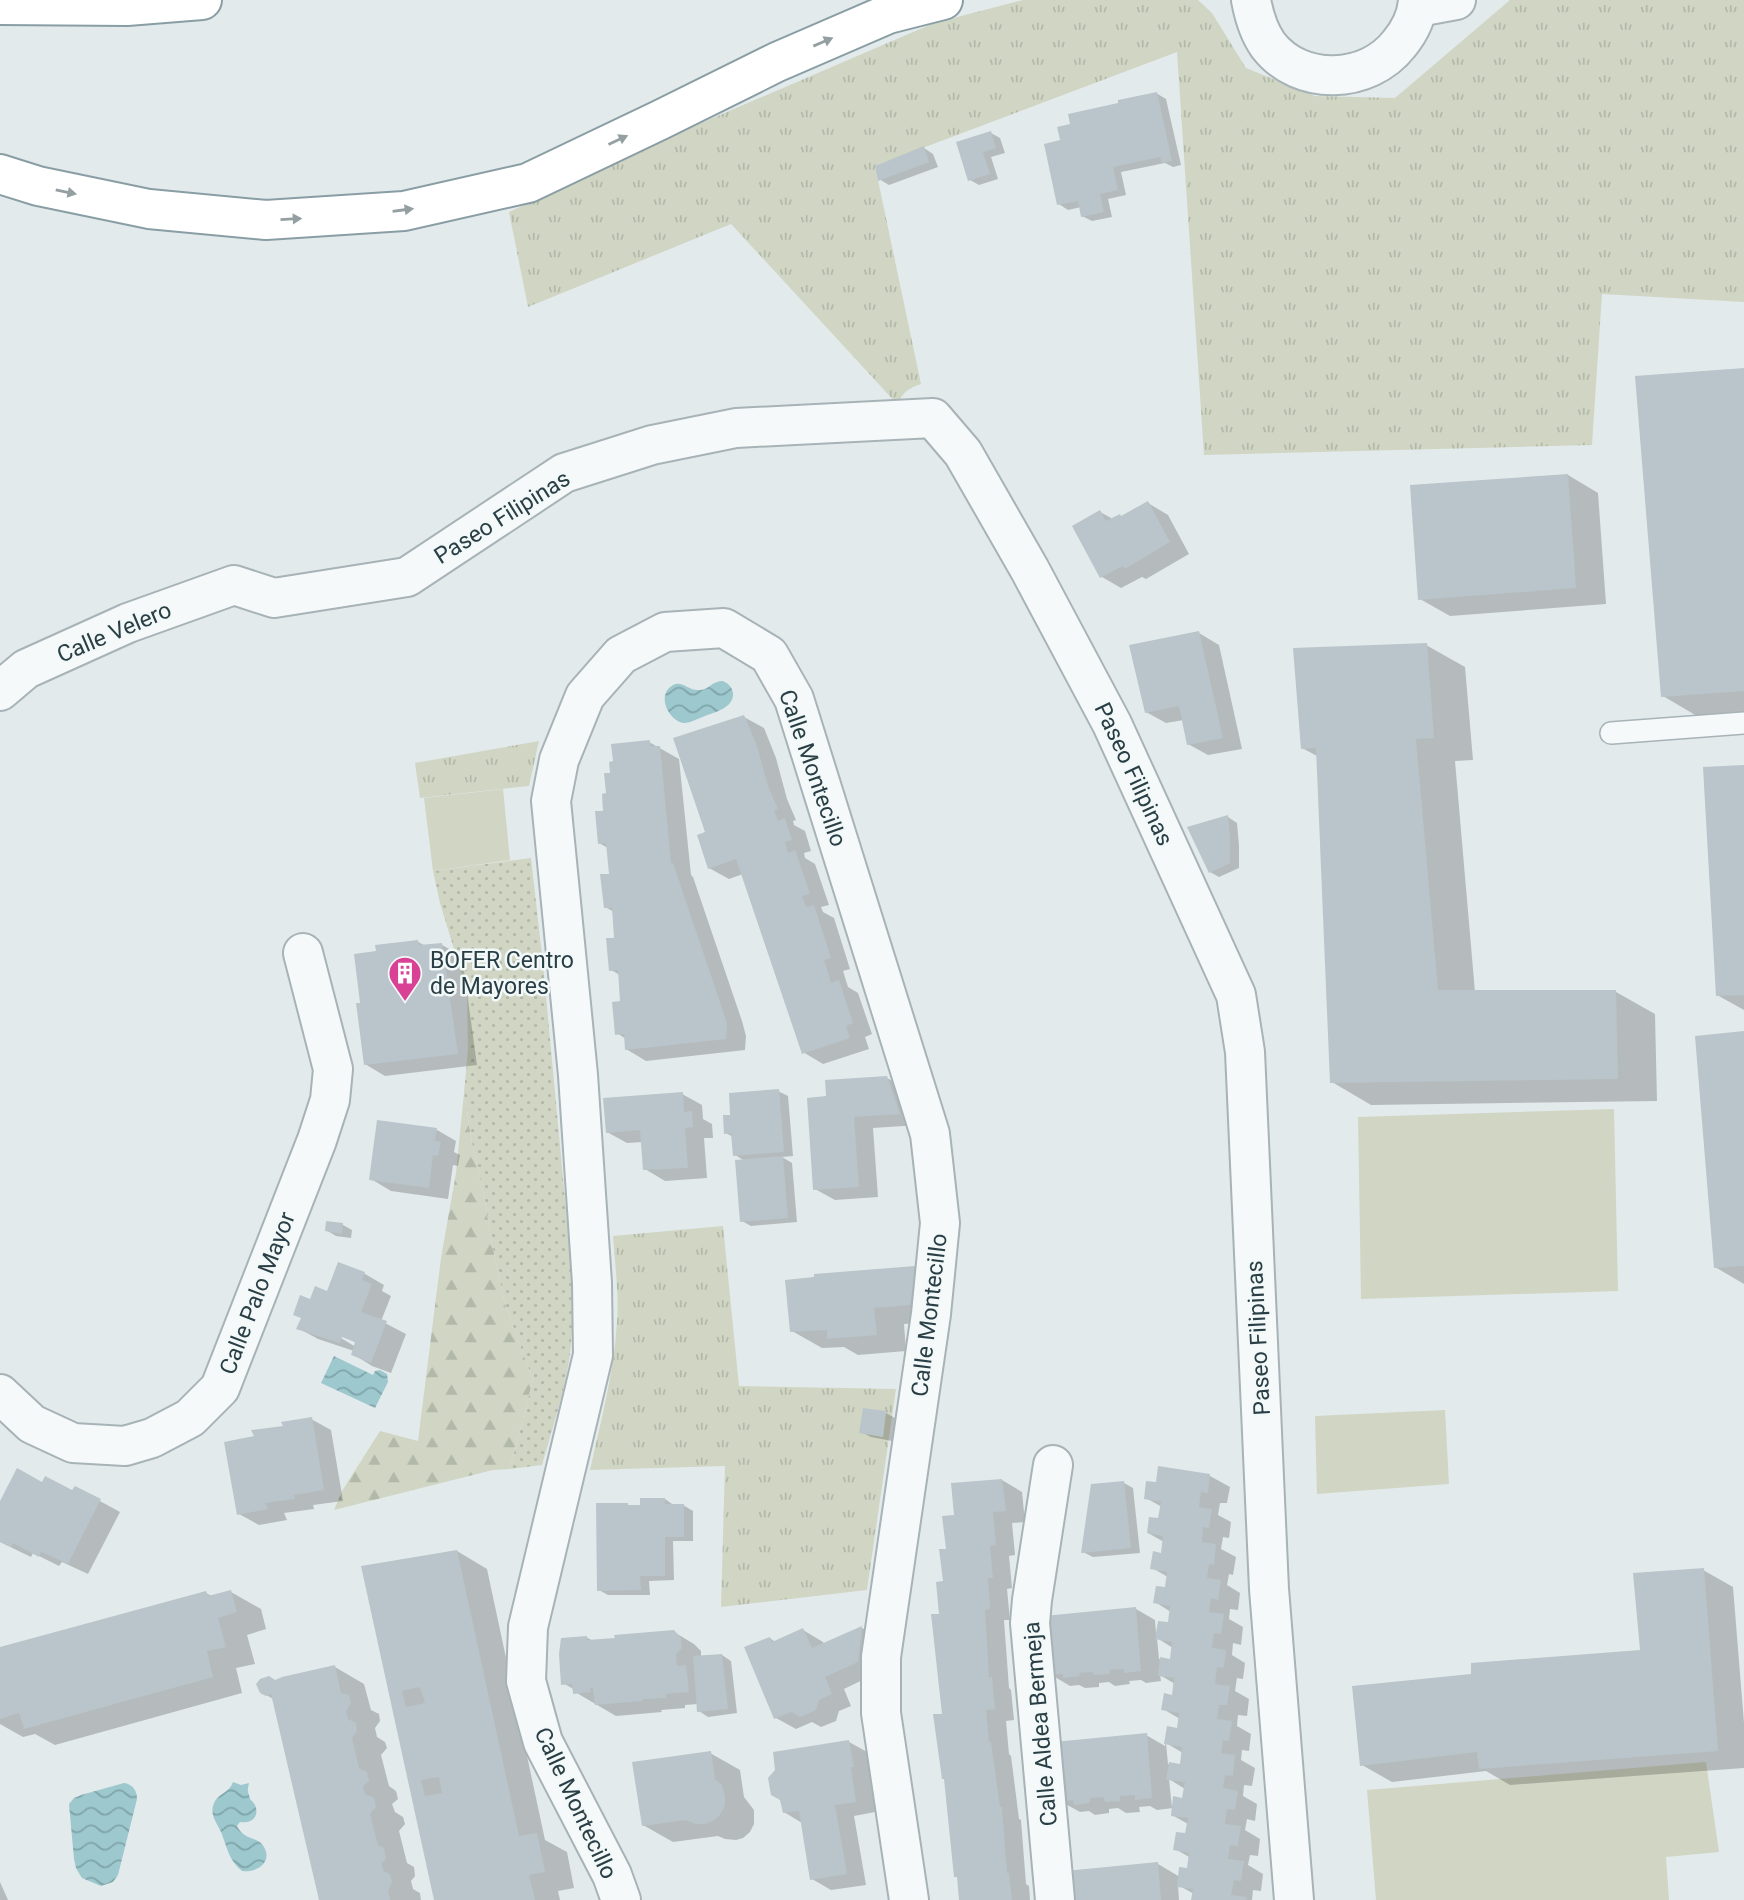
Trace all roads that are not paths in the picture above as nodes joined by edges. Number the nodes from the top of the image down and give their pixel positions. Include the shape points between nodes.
1 (202, 0) edge
2 (943, 0) edge
3 (1251, 0) edge
4 (1456, 0) edge
5 (1418, 4) edge
6 (0, 5) edge
7 (0, 174) edge
8 (234, 585) joint
9 (0, 691) edge
10 (1744, 723) edge
11 (1611, 733) dead end
12 (303, 953) dead end
13 (0, 1394) edge
14 (1053, 1465) dead end
15 (621, 1900) edge
16 (909, 1900) edge
17 (1055, 1900) edge
18 (1294, 1900) edge

1 - 6 highway via 127,6
7 -> 2 highway via 149,209 266,220 404,211 528,183 777,62 888,14
3 - 5 street via 1255,22 1268,46 1289,64 1315,74 1342,76 1368,69 1391,54 1408,33
4 - 5 street
8 - 9 street, Calle Velero via 128,623 26,669
8 - 18 street, Paseo Filipinas via 274,598 407,577 564,473 652,445 736,428 933,418 963,453 1112,724 1236,995 1245,1052 1269,1589
10 - 11 lane
12 - 13 street, Calle Palo Mayor via 333,1069 330,1100 220,1388 190,1418 125,1446 73,1443 32,1424
14 - 17 street, Calle Aldea Bermeja via 1030,1623
15 - 16 street, Calle Montecillo via 543,1742 526,1681 528,1627 593,1355 593,1283 578,1075 551,801 559,760 585,696 621,655 665,632 724,628 769,655 794,699 930,1134 940,1223 881,1657 881,1713

